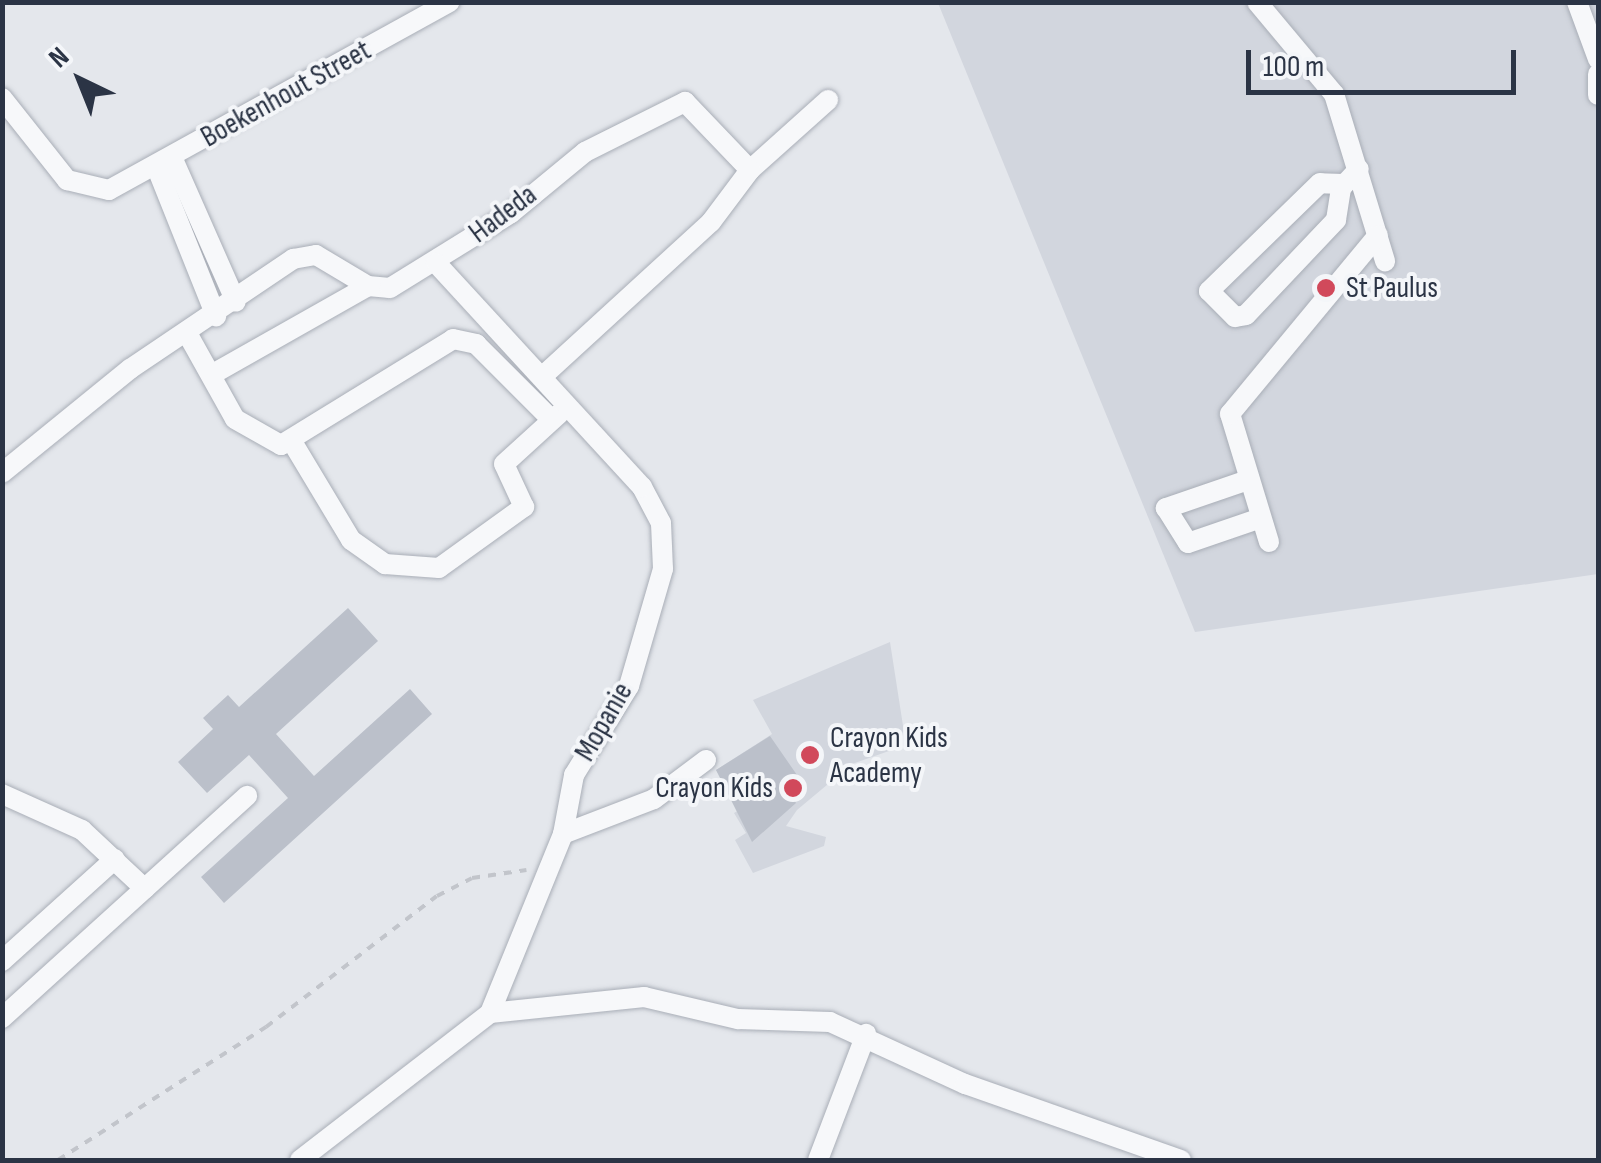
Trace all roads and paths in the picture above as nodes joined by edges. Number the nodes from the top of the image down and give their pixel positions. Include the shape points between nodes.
1 (449, 2) edge
2 (1257, 2) edge
3 (1576, 2) edge
4 (1598, 59) edge
5 (1598, 74) edge
6 (1598, 95) edge
7 (2, 98) edge
8 (828, 100) dead end
9 (164, 162) junction
10 (750, 170) junction
11 (1351, 176) junction
12 (1378, 235) junction
13 (1386, 260) dead end
14 (436, 263) junction
15 (368, 286) junction
16 (236, 302) junction
17 (216, 316) junction
18 (187, 332) junction
19 (211, 375) junction
20 (542, 378) junction
21 (560, 413) junction
22 (294, 445) junction
23 (2, 473) edge
24 (1248, 480) junction
25 (1261, 518) junction
26 (1269, 542) dead end
27 (706, 760) dead end
28 (2, 794) edge
29 (248, 796) dead end
30 (563, 834) junction
31 (115, 858) junction
32 (532, 869) dead end
33 (145, 889) junction
34 (2, 961) edge
35 (490, 1013) junction
36 (2, 1018) edge
37 (866, 1034) junction
38 (58, 1160) edge
39 (300, 1160) edge
40 (818, 1160) edge
41 (1181, 1160) edge

1 - 9 street, Boekenhout Street
2 - 11 street via 1330,88
3 - 4 street
5 - 6 street
7 - 9 street, Boekenhout Street via 66,180 96,192
8 - 10 street
9 - 16 street
9 - 17 street
10 - 14 street, Hadeda via 677,102 585,152
10 - 20 street via 711,222
11 - 11 street via 1336,220 1246,315 1235,317 1209,291 1320,183
11 - 12 street
12 - 13 street
12 - 24 street via 1236,400 1230,428
14 - 15 street, Hadeda via 390,288
14 - 20 street, Mopanie
15 - 16 street via 306,254
15 - 19 street, Hadeda
16 - 17 street
17 - 18 street
18 - 19 street
18 - 23 street
19 - 22 street via 247,430
20 - 21 street, Mopanie
21 - 22 street via 476,344 452,339
21 - 22 street via 503,466 524,507 439,568 385,564 351,540
21 - 30 street, Mopanie via 642,487 665,545 629,686 574,775
24 - 25 street
24 - 25 street via 1166,508 1188,544
25 - 26 street
27 - 30 street via 654,799
28 - 31 street via 82,830
29 - 33 street
30 - 35 street, Mopanie
31 - 33 street
31 - 34 street
32 - 38 path via 472,878 437,896 266,1027
33 - 36 street
35 - 37 street via 644,996
35 - 39 street
37 - 40 street
37 - 41 street via 965,1084

